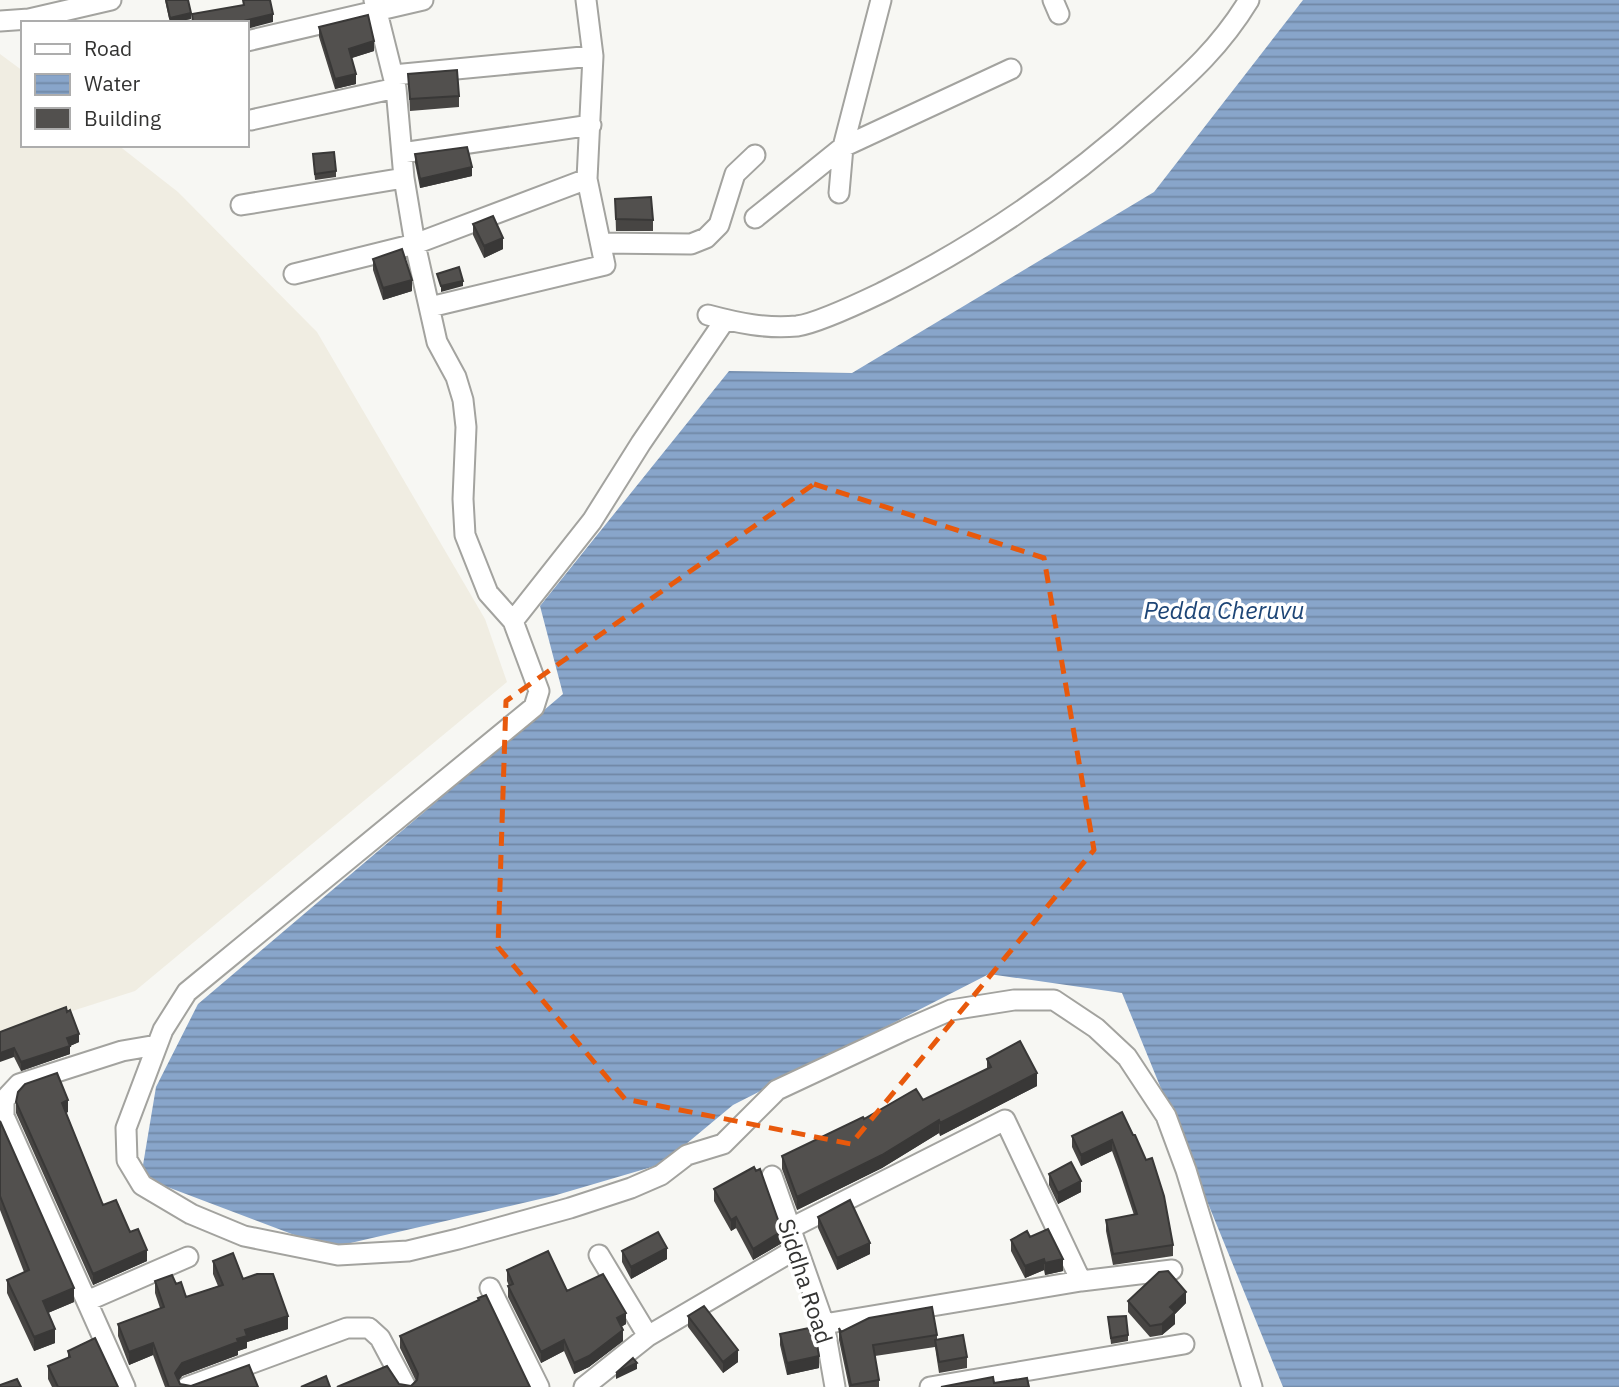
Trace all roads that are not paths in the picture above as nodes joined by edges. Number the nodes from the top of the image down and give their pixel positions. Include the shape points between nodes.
1 (21, 0) edge
2 (111, 0) edge
3 (423, 0) edge
4 (586, 0) edge
5 (881, 0) edge
6 (1249, 0) edge
7 (376, 6) edge
8 (29, 19) junction
9 (0, 21) edge
10 (248, 41) edge
11 (593, 56) junction
12 (1010, 68) dead end
13 (395, 82) junction
14 (251, 120) dead end
15 (591, 125) junction
16 (843, 147) junction
17 (402, 153) junction
18 (755, 155) dead end
19 (404, 178) junction
20 (587, 179) junction
21 (839, 193) dead end
22 (241, 205) dead end
23 (755, 218) dead end
24 (601, 243) junction
25 (415, 244) junction
26 (294, 274) dead end
27 (430, 307) junction
28 (513, 621) junction
29 (157, 1045) junction
30 (772, 1176) dead end
31 (789, 1229) junction
32 (796, 1248) junction
33 (599, 1255) dead end
34 (188, 1257) dead end
35 (1172, 1270) dead end
36 (1081, 1281) junction
37 (490, 1288) dead end
38 (87, 1301) junction
39 (824, 1324) junction
40 (648, 1336) junction
41 (1184, 1344) dead end
42 (954, 1385) edge
43 (125, 1387) edge
44 (187, 1387) edge
45 (406, 1387) edge
46 (539, 1387) edge
47 (584, 1387) edge
48 (835, 1387) edge
49 (930, 1387) edge
50 (1252, 1387) edge

1 - 8 street
2 - 8 street
3 - 7 street
4 - 11 street
5 - 16 street
6 - 28 street via 1206,59 1112,144 1032,205 943,262 859,304 799,326 748,326 717,317 592,520
7 - 10 street
7 - 13 street
8 - 9 street
11 - 13 street
11 - 15 street
12 - 16 street
13 - 14 street
13 - 17 street
15 - 17 street
15 - 20 street
16 - 21 street
16 - 23 street
17 - 19 street
18 - 24 street via 735,174 719,225 706,238 691,244
19 - 22 street
19 - 25 street
20 - 24 street
20 - 25 street
24 - 27 street via 606,265
25 - 26 street
25 - 27 street
27 - 28 street via 437,342 463,400 466,535 488,593
28 - 29 street via 539,691 534,707 187,992
29 - 38 street via 122,1051 19,1084 4,1100 4,1116
29 - 50 street via 126,1128 127,1160 142,1185 191,1214 244,1236 338,1255 408,1251 631,1188 661,1175 687,1155 723,1144 777,1090 905,1030 951,1010 1014,1000 1055,1000 1096,1028 1128,1058 1166,1116
30 - 31 street, Siddha Road
31 - 32 street, Siddha Road
31 - 36 street via 1005,1120
32 - 39 street, Siddha Road
32 - 40 street
33 - 40 street
34 - 38 street
35 - 36 street
36 - 39 street
37 - 46 street
38 - 43 street
39 - 48 street, Siddha Road
40 - 47 street
41 - 42 street
42 - 49 street
44 - 45 street via 347,1328 369,1328 380,1338

